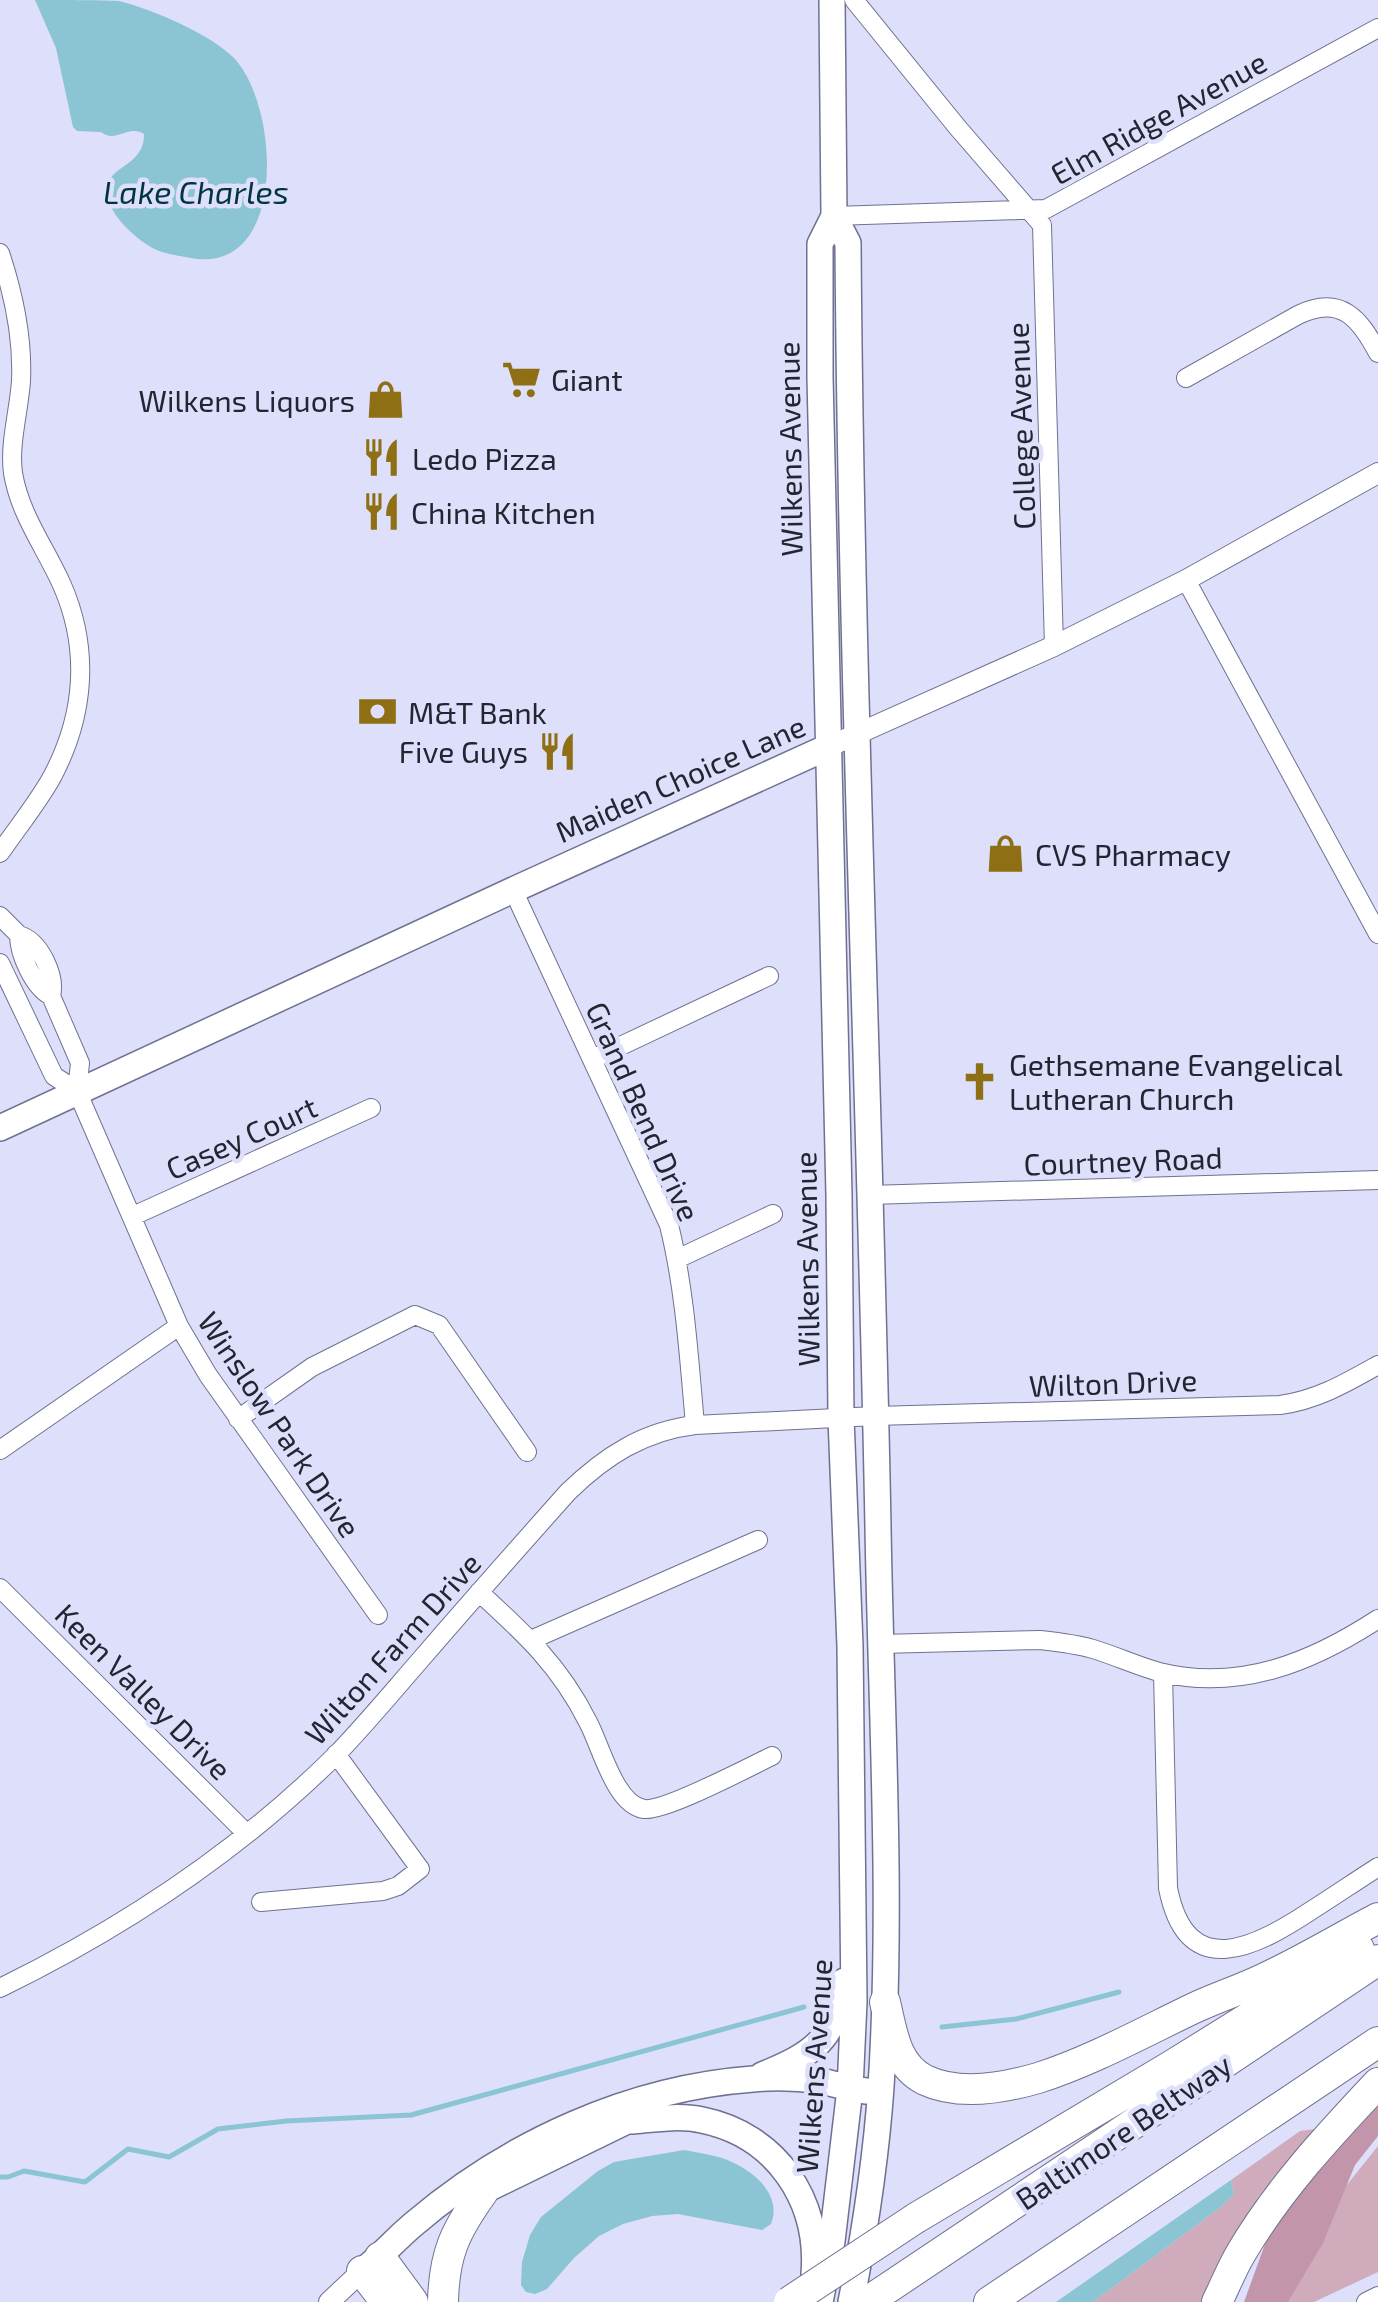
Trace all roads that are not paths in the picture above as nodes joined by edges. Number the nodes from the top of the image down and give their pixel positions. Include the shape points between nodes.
1 (832, 0) edge
2 (854, 0) edge
3 (1378, 28) edge
4 (1028, 210) junction
5 (834, 216) junction
6 (0, 253) edge
7 (1378, 353) edge
8 (1186, 378) dead end
9 (1378, 472) edge
10 (1186, 580) junction
11 (1054, 646) junction
12 (856, 735) junction
13 (828, 747) junction
14 (0, 853) edge
15 (512, 890) junction
16 (0, 916) edge
17 (1378, 934) edge
18 (0, 963) edge
19 (769, 976) dead end
20 (592, 1060) junction
21 (77, 1092) junction
22 (867, 1093) junction
23 (371, 1108) dead end
24 (0, 1128) edge
25 (1378, 1180) edge
26 (869, 1195) junction
27 (773, 1214) dead end
28 (133, 1216) junction
29 (677, 1259) junction
30 (178, 1326) junction
31 (1378, 1365) edge
32 (876, 1416) junction
33 (842, 1418) junction
34 (238, 1419) junction
35 (695, 1424) junction
36 (0, 1450) edge
37 (527, 1452) dead end
38 (758, 1540) dead end
39 (0, 1588) edge
40 (479, 1592) junction
41 (378, 1615) dead end
42 (1378, 1618) edge
43 (532, 1640) junction
44 (880, 1644) junction
45 (1163, 1673) junction
46 (336, 1754) junction
47 (772, 1756) dead end
48 (248, 1834) junction
49 (1378, 1867) edge
50 (261, 1902) dead end
51 (852, 1911) junction
52 (1378, 1918) edge
53 (1378, 1937) edge
54 (1378, 1960) edge
55 (0, 1988) edge
56 (885, 2002) junction
57 (1378, 2042) edge
58 (754, 2078) junction
59 (1378, 2083) edge
60 (850, 2090) junction
61 (880, 2092) junction
62 (627, 2122) junction
63 (483, 2192) junction
64 (371, 2264) junction
65 (1378, 2296) edge
66 (330, 2302) edge
67 (386, 2302) edge
68 (413, 2302) edge
69 (442, 2302) edge
70 (789, 2302) edge
71 (812, 2302) edge
72 (820, 2302) edge
73 (852, 2302) edge
74 (867, 2302) edge
75 (989, 2302) edge
76 (1217, 2302) edge
77 (1366, 2302) edge

1 - 5 main road, Wilkens Avenue
2 - 4 street
3 - 4 street, Elm Ridge Avenue via 1046,209
4 - 5 street, Elm Ridge Avenue
4 - 11 street, College Avenue via 1042,225
5 - 12 main road, Wilkens Avenue via 848,243
5 - 13 main road, Wilkens Avenue via 820,244
6 - 14 street via 21,353 12,470 28,522 62,586 81,652 74,724 64,751
7 - 8 street via 1356,318 1321,308
9 - 10 street, Maiden Choice Lane
10 - 11 street, Maiden Choice Lane
10 - 17 street
11 - 12 street, Maiden Choice Lane
12 - 13 street, Maiden Choice Lane
12 - 22 main road, Wilkens Avenue
13 - 15 main road, Maiden Choice Lane
13 - 22 main road via 844,790 851,1059
13 - 33 main road, Wilkens Avenue
15 - 20 street, Grand Bend Drive
15 - 21 main road, Maiden Choice Lane
16 - 21 street, Winslow Park Drive via 19,936 37,982 51,996 80,1063
18 - 21 street, Winslow Park Drive via 54,1076
19 - 20 street
20 - 29 street, Grand Bend Drive via 669,1225
21 - 24 main road, Maiden Choice Lane
21 - 28 street, Winslow Park Drive
22 - 26 main road, Wilkens Avenue
23 - 28 street, Casey Court
25 - 26 street, Courtney Road
26 - 32 main road, Wilkens Avenue
27 - 29 street
28 - 30 street, Winslow Park Drive
29 - 35 street, Grand Bend Drive
30 - 34 street, Winslow Park Drive
30 - 36 street
31 - 32 street, Wilton Drive via 1322,1396 1280,1405
32 - 33 street, Wilton Drive
32 - 44 main road, Wilkens Avenue
33 - 35 street, Wilton Farm Drive
33 - 51 main road, Wilkens Avenue
34 - 37 street via 312,1367 415,1315 439,1325
34 - 41 street, Winslow Park Drive
35 - 40 street, Wilton Farm Drive via 668,1428 606,1458
38 - 43 street
39 - 48 street, Keen Valley Drive
40 - 43 street
40 - 46 street, Wilton Farm Drive
42 - 45 street via 1315,1656 1276,1670 1228,1677
43 - 47 street via 573,1695 632,1806 657,1810
44 - 45 street via 1053,1641
44 - 56 main road, Wilkens Avenue
45 - 49 street via 1168,1888 1191,1937 1218,1949 1250,1945
46 - 48 street, Wilton Farm Drive
46 - 50 street via 420,1870 383,1892
48 - 55 street, Wilton Farm Drive via 132,1916
51 - 58 main road via 842,1997 828,2030 810,2052
51 - 60 main road, Wilkens Avenue
52 - 56 highway via 1128,2040 1038,2078 996,2087 958,2090 914,2073 897,2050
53 - 70 highway, bridge
54 - 74 highway, Baltimore Beltway
56 - 61 main road, Wilkens Avenue
57 - 75 highway
58 - 60 main road via 820,2081
58 - 64 main road via 647,2098 566,2126 466,2184
59 - 76 highway via 1262,2219
60 - 61 main road
60 - 62 main road via 686,2102
60 - 72 main road, Wilkens Avenue
61 - 73 main road, Wilkens Avenue
62 - 63 main road
62 - 71 main road via 704,2120 765,2149 808,2210 816,2254
63 - 64 main road
63 - 69 highway via 451,2246
64 - 66 street
64 - 67 highway
64 - 68 highway
65 - 77 street

